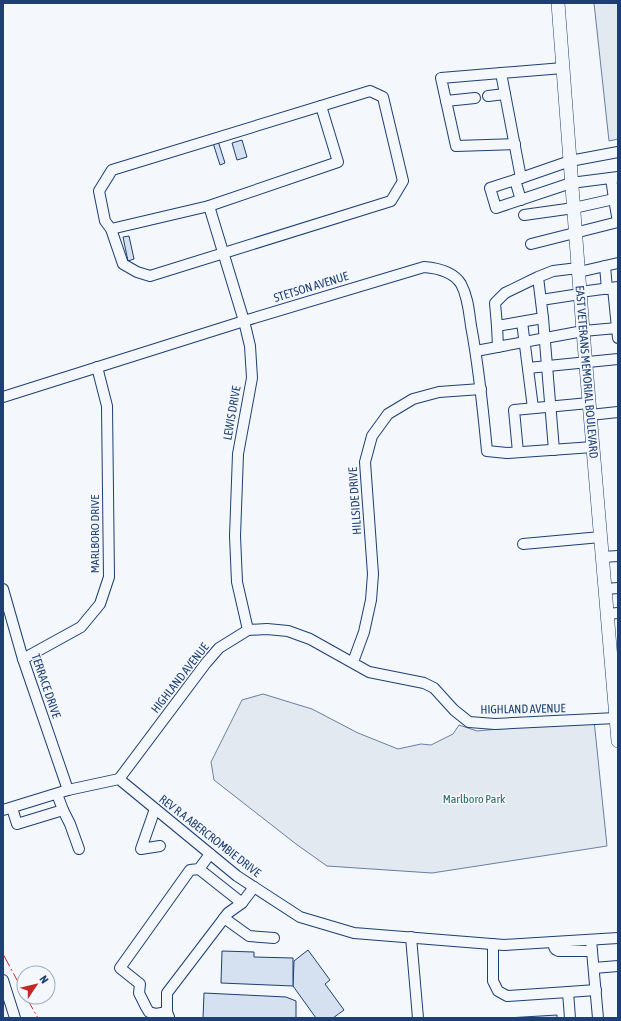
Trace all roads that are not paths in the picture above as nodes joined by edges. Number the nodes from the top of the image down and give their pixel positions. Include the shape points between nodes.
1 (558, 3) edge
2 (563, 68) junction
3 (501, 73) junction
4 (505, 94) junction
5 (488, 96) dead end
6 (475, 98) dead end
7 (446, 101) junction
8 (321, 106) junction
9 (515, 144) junction
10 (618, 152) edge
11 (570, 161) junction
12 (614, 178) edge
13 (518, 180) junction
14 (572, 183) junction
15 (614, 199) junction
16 (521, 200) junction
17 (209, 206) junction
18 (574, 208) junction
19 (617, 210) edge
20 (524, 215) dead end
21 (618, 222) edge
22 (111, 229) junction
23 (576, 232) junction
24 (531, 244) dead end
25 (223, 254) junction
26 (618, 263) edge
27 (605, 266) junction
28 (578, 270) junction
29 (538, 277) junction
30 (613, 288) edge
31 (580, 293) junction
32 (541, 300) junction
33 (543, 318) junction
34 (244, 321) junction
35 (522, 322) junction
36 (497, 326) junction
37 (583, 331) junction
38 (618, 333) edge
39 (545, 338) junction
40 (525, 342) junction
41 (498, 347) junction
42 (476, 351) junction
43 (618, 359) edge
44 (586, 362) junction
45 (547, 366) junction
46 (97, 367) junction
47 (528, 368) junction
48 (480, 389) junction
49 (3, 397) edge
50 (551, 406) junction
51 (533, 408) junction
52 (590, 409) junction
53 (618, 412) edge
54 (593, 447) junction
55 (554, 450) junction
56 (518, 452) junction
57 (601, 537) junction
58 (523, 544) dead end
59 (618, 556) edge
60 (602, 557) junction
61 (612, 588) edge
62 (3, 589) edge
63 (613, 614) edge
64 (248, 630) junction
65 (614, 646) edge
66 (23, 659) junction
67 (353, 662) junction
68 (616, 718) junction
69 (618, 741) edge
70 (119, 780) junction
71 (68, 790) junction
72 (57, 794) junction
73 (7, 809) edge
74 (155, 809) junction
75 (63, 810) junction
76 (160, 846) dead end
77 (79, 849) dead end
78 (210, 854) junction
79 (199, 870) junction
80 (254, 887) junction
81 (242, 903) junction
82 (224, 918) junction
83 (411, 937) junction
84 (274, 938) dead end
85 (618, 938) edge
86 (591, 940) junction
87 (553, 942) junction
88 (493, 944) junction
89 (592, 951) junction
90 (618, 966) edge
91 (594, 968) junction
92 (3, 980) edge
93 (596, 990) junction
94 (568, 992) junction
95 (168, 1015) edge
96 (15, 1018) edge
97 (418, 1018) edge
98 (570, 1018) edge
99 (598, 1018) edge

1 - 2 main road, EAST VETERANS MEMORIAL BOULEVARD
2 - 3 street
2 - 11 main road, EAST VETERANS MEMORIAL BOULEVARD
3 - 4 street
3 - 7 street via 441,78
4 - 5 street
4 - 9 street
6 - 7 street
7 - 9 street via 456,146
8 - 17 street via 338,162
8 - 22 street via 112,170 99,191 105,221
8 - 25 street via 370,91 383,97 403,181 391,201
9 - 13 street
10 - 11 street
11 - 13 street
11 - 14 main road, EAST VETERANS MEMORIAL BOULEVARD
12 - 14 street
12 - 15 street
13 - 16 street
13 - 16 street via 490,188 496,208
14 - 16 street
14 - 18 main road, EAST VETERANS MEMORIAL BOULEVARD
15 - 18 street
15 - 19 street
17 - 22 street
17 - 25 street, LEWIS DRIVE
18 - 20 street
18 - 23 main road, EAST VETERANS MEMORIAL BOULEVARD
19 - 21 street
21 - 23 street
22 - 25 street via 123,264 150,276
23 - 24 street
23 - 28 main road, EAST VETERANS MEMORIAL BOULEVARD
25 - 34 street, LEWIS DRIVE
26 - 27 street
27 - 28 street
27 - 30 street
28 - 29 street via 553,271
28 - 31 main road, EAST VETERANS MEMORIAL BOULEVARD
29 - 32 street
29 - 36 street via 504,293 494,303
30 - 31 street
30 - 38 street
31 - 32 street
31 - 37 main road, EAST VETERANS MEMORIAL BOULEVARD
32 - 33 street
33 - 35 street
33 - 39 street
34 - 42 street, STETSON AVENUE via 424,266 438,268 460,283 466,295
34 - 46 street, STETSON AVENUE
34 - 64 street, LEWIS DRIVE via 250,346 252,378 238,454 235,536 237,582
35 - 36 street
35 - 40 street
36 - 41 street
37 - 38 street
37 - 39 street
37 - 44 main road, EAST VETERANS MEMORIAL BOULEVARD
39 - 40 street
39 - 45 street
40 - 41 street
40 - 47 street
41 - 42 street
42 - 48 street, STETSON AVENUE
43 - 44 street
44 - 45 street
44 - 52 main road, EAST VETERANS MEMORIAL BOULEVARD
45 - 47 street
45 - 50 street
46 - 49 street, STETSON AVENUE
46 - 66 street, MARLBORO DRIVE via 107,406 109,576 100,604 81,628
47 - 51 street
48 - 56 street, STETSON AVENUE via 487,451
48 - 67 street, HILLSIDE DRIVE via 439,392 413,399 388,414 372,436 365,462 373,574 371,600 364,632
50 - 51 street
50 - 52 street
50 - 55 street
51 - 56 street via 514,410
52 - 53 street
52 - 54 main road, EAST VETERANS MEMORIAL BOULEVARD
54 - 55 street
54 - 57 main road, EAST VETERANS MEMORIAL BOULEVARD
55 - 56 street
57 - 58 street
57 - 60 main road, EAST VETERANS MEMORIAL BOULEVARD
59 - 60 street
60 - 61 main road, EAST VETERANS MEMORIAL BOULEVARD
61 - 63 main road, EAST VETERANS MEMORIAL BOULEVARD
62 - 66 street, TERRACE DRIVE
63 - 65 main road, EAST VETERANS MEMORIAL BOULEVARD
64 - 67 street, HIGHLAND AVENUE via 288,631 310,639
64 - 70 street, HIGHLAND AVENUE via 219,648 206,662
65 - 68 main road, EAST VETERANS MEMORIAL BOULEVARD
66 - 71 street, TERRACE DRIVE
67 - 68 street, HIGHLAND AVENUE via 369,672 424,683 434,688 469,722 495,724
68 - 69 main road, EAST VETERANS MEMORIAL BOULEVARD
70 - 71 street
70 - 74 street, REV R A ABERCROMBIE DRIVE
71 - 72 street
72 - 73 street
72 - 75 street
73 - 75 street via 17,824
74 - 76 street via 141,849
74 - 78 street, REV R A ABERCROMBIE DRIVE
75 - 77 street
78 - 79 street
78 - 80 street, REV R A ABERCROMBIE DRIVE
79 - 81 street
79 - 95 street via 190,870 120,968 140,984 138,994 149,1012
80 - 81 street
80 - 83 street, REV R A ABERCROMBIE DRIVE via 300,917 354,932
81 - 82 street
82 - 84 street via 249,936
82 - 95 street via 167,993
83 - 88 street, REV R A ABERCROMBIE DRIVE
83 - 97 street
85 - 86 street, REV R A ABERCROMBIE DRIVE
86 - 87 street, REV R A ABERCROMBIE DRIVE
86 - 89 street
87 - 88 street, REV R A ABERCROMBIE DRIVE
87 - 89 street via 554,948 559,952
88 - 94 street via 494,981 498,992 507,996
89 - 91 street
90 - 91 street
91 - 93 street
92 - 96 street
93 - 94 street
93 - 99 street
94 - 98 street

